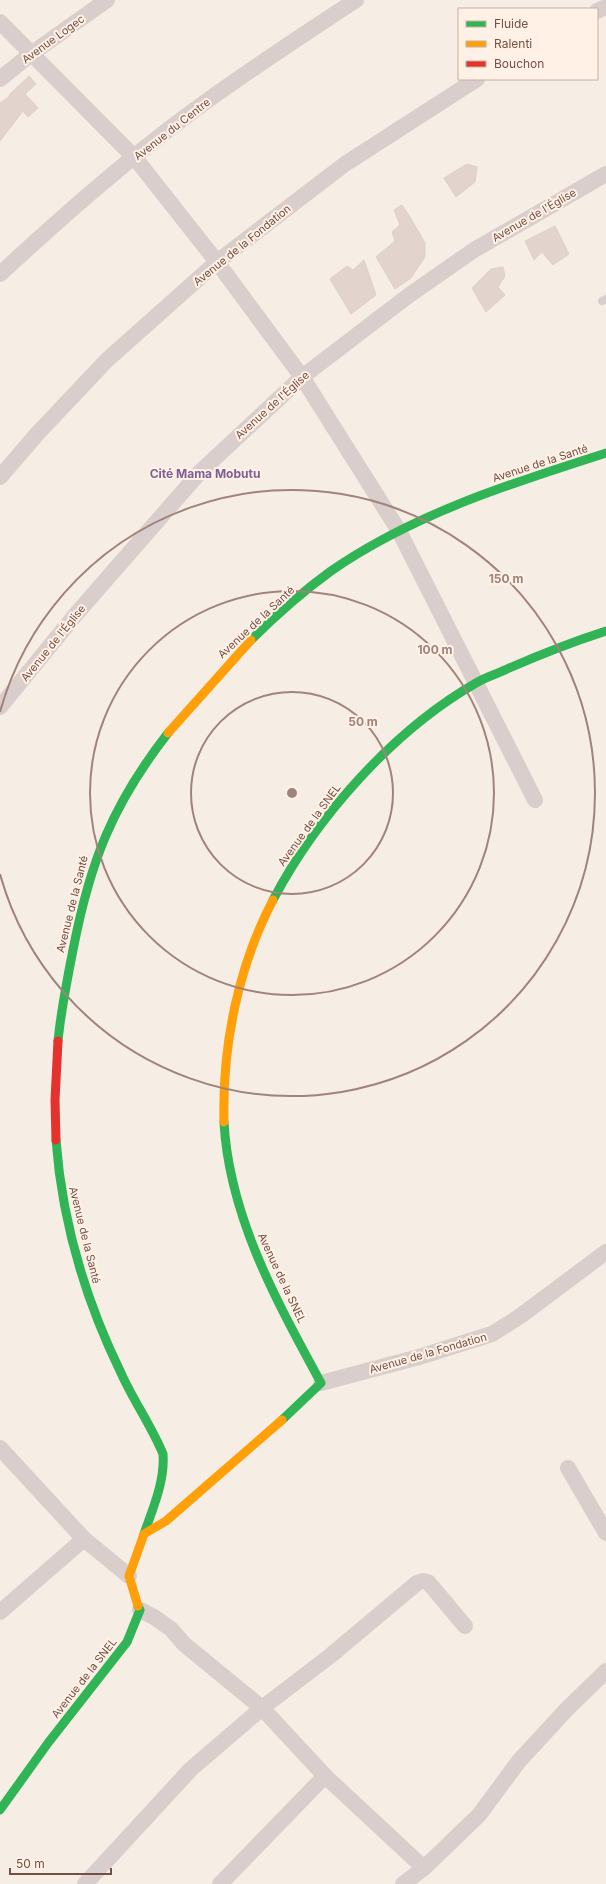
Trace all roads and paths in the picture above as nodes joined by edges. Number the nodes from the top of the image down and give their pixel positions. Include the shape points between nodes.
1 (107, 0) edge
2 (356, 0) edge
3 (0, 22) edge
4 (31, 54) junction
5 (0, 79) edge
6 (475, 80) edge
7 (135, 158) junction
8 (606, 174) edge
9 (217, 262) junction
10 (0, 274) edge
11 (302, 377) junction
12 (606, 453) edge
13 (0, 477) edge
14 (399, 531) junction
15 (606, 631) edge
16 (475, 683) junction
17 (0, 707) edge
18 (535, 800) dead end
19 (606, 1252) edge
20 (321, 1383) junction
21 (0, 1448) edge
22 (568, 1468) dead end
23 (606, 1533) edge
24 (144, 1534) junction
25 (84, 1539) junction
26 (129, 1576) junction
27 (140, 1610) junction
28 (0, 1612) edge
29 (465, 1626) dead end
30 (606, 1671) edge
31 (262, 1708) junction
32 (325, 1776) junction
33 (0, 1810) edge
34 (424, 1868) junction
35 (85, 1884) edge
36 (220, 1884) edge
37 (403, 1884) edge

1 - 4 street, Avenue Logec
2 - 7 street, Avenue du Centre via 288,44 192,112
3 - 4 street
4 - 5 street, Avenue Logec
4 - 7 street
6 - 9 street, Avenue de la Fondation via 345,164
7 - 9 street
7 - 10 street, Avenue du Centre via 54,224
8 - 11 street, Avenue de l'Église via 474,250 408,296
9 - 11 street
9 - 13 street, Avenue de la Fondation via 107,360
11 - 14 street
11 - 17 street, Avenue de l'Église via 200,472 77,613
12 - 14 street, Avenue de la Santé via 479,496
14 - 16 street
14 - 24 street, Avenue de la Santé via 333,570 287,606 238,653 172,726 129,785 112,818 96,855 80,914 65,992 55,1065 55,1142 65,1213 79,1270 93,1312 121,1374 163,1453 157,1493
15 - 16 street, Avenue de la SNEL via 546,652
16 - 18 street
16 - 20 street, Avenue de la SNEL via 411,729 353,786 304,849 283,881 262,922 245,969 232,1021 224,1102 227,1148 239,1204 258,1259 284,1315
19 - 20 street, Avenue de la Fondation via 518,1318 492,1334 419,1357
20 - 24 street via 263,1438 166,1522
21 - 25 street
22 - 23 street
24 - 26 street
25 - 26 street
25 - 28 street
26 - 27 street
27 - 31 street via 171,1628 184,1644
27 - 33 street, Avenue de la SNEL via 127,1642 48,1743
29 - 31 street via 428,1582 417,1583 330,1656
30 - 34 street via 519,1761 479,1815
31 - 32 street
31 - 35 street via 192,1769
32 - 34 street
32 - 36 street
34 - 37 street

